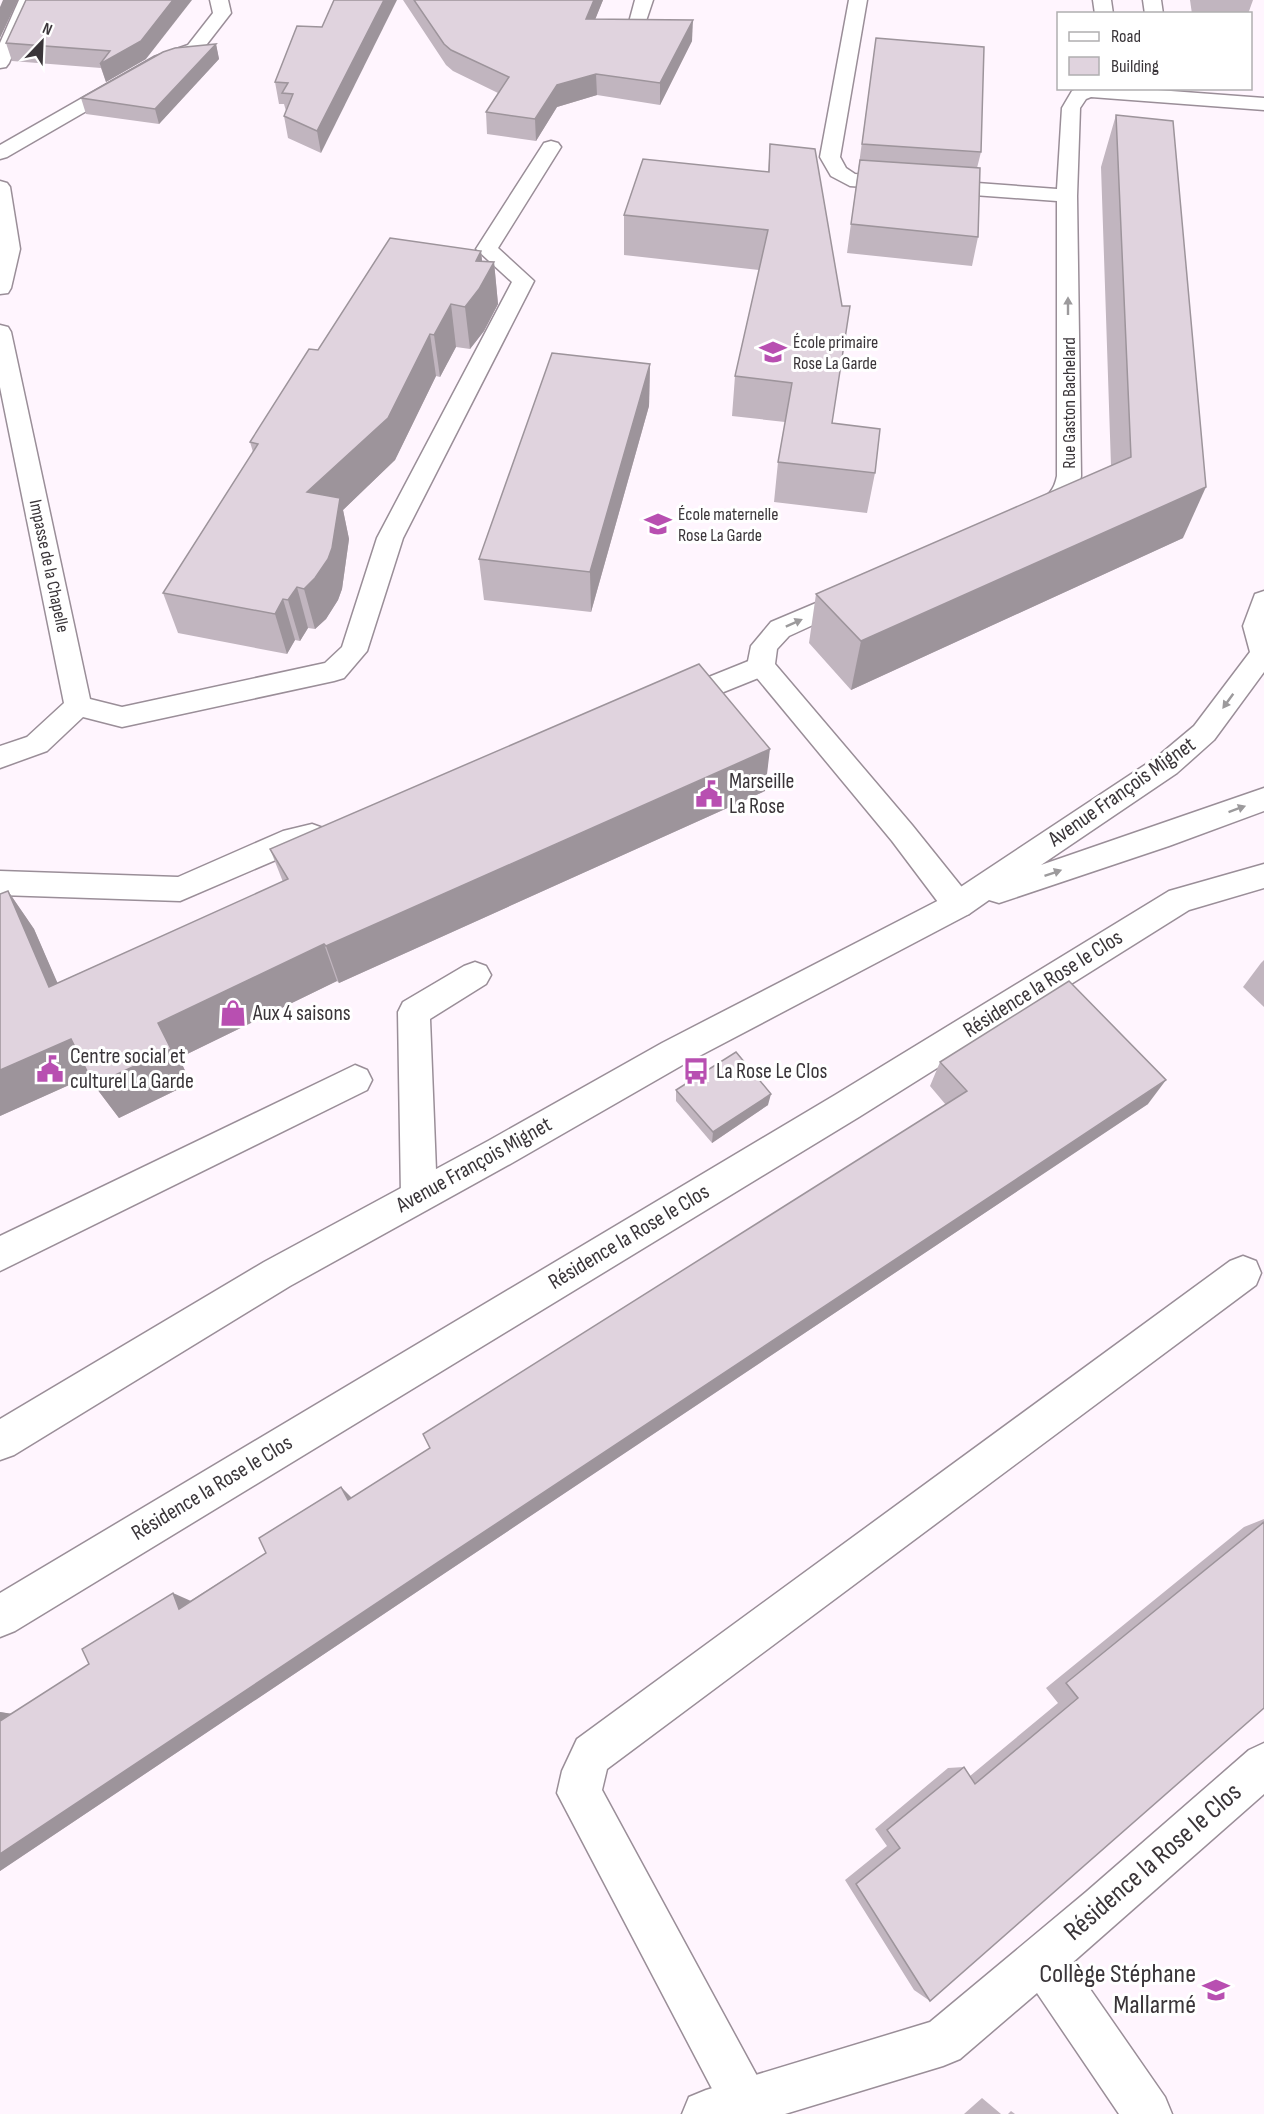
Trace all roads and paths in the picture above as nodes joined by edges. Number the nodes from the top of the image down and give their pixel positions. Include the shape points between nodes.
1 (28, 0) edge
2 (219, 0) edge
3 (644, 0) edge
4 (858, 0) edge
5 (637, 26) edge
6 (0, 63) edge
7 (1111, 91) edge
8 (1168, 93) edge
9 (1264, 104) edge
10 (551, 147) dead end
11 (0, 153) edge
12 (0, 187) edge
13 (1067, 196) junction
14 (0, 288) edge
15 (0, 332) edge
16 (1014, 524) edge
17 (876, 586) edge
18 (1264, 600) edge
19 (1263, 655) edge
20 (761, 666) junction
21 (78, 706) junction
22 (651, 712) edge
23 (0, 758) edge
24 (1264, 799) edge
25 (339, 838) edge
26 (1264, 876) edge
27 (0, 883) edge
28 (958, 905) junction
29 (475, 975) dead end
30 (355, 1080) dead end
31 (419, 1196) junction
32 (0, 1254) edge
33 (1243, 1273) dead end
34 (0, 1441) edge
35 (0, 1616) edge
36 (1264, 1765) edge
37 (1041, 1959) junction
38 (730, 2110) edge
39 (1148, 2114) edge

1 - 6 street
2 - 11 street via 222,13 194,49 160,60
3 - 5 street
4 - 13 street via 830,157 838,172 850,180
7 - 8 street, Rue Gaston Bachelard
7 - 13 street, Rue Gaston Bachelard via 1079,95 1071,108
8 - 9 street, Rue Gaston Bachelard
10 - 21 street via 487,249 523,281 390,538 354,651 334,671 122,717
12 - 14 street via 9,249
16 -> 13 street, Rue Gaston Bachelard via 1054,505 1067,490 1070,476
15 - 21 street, Impasse de la Chapelle
20 -> 17 street via 764,646 780,629
18 - 19 street via 1256,626
19 -> 28 street, Avenue François Mignet via 1203,733 1167,765
20 - 22 street
20 - 28 street
21 - 23 street via 37,744
28 -> 24 street, Avenue François Mignet
25 - 27 street via 297,865 231,889
26 - 35 street, Résidence la Rose le Clos via 1180,900 847,1106
28 - 31 street, Avenue François Mignet via 674,1053
29 - 31 street via 414,1012
30 - 32 street
31 - 34 street, Avenue François Mignet via 277,1274
33 - 38 street via 592,1754 579,1792
36 - 37 street, Résidence la Rose le Clos
37 - 38 street, Résidence la Rose le Clos via 943,2042
37 - 39 street

